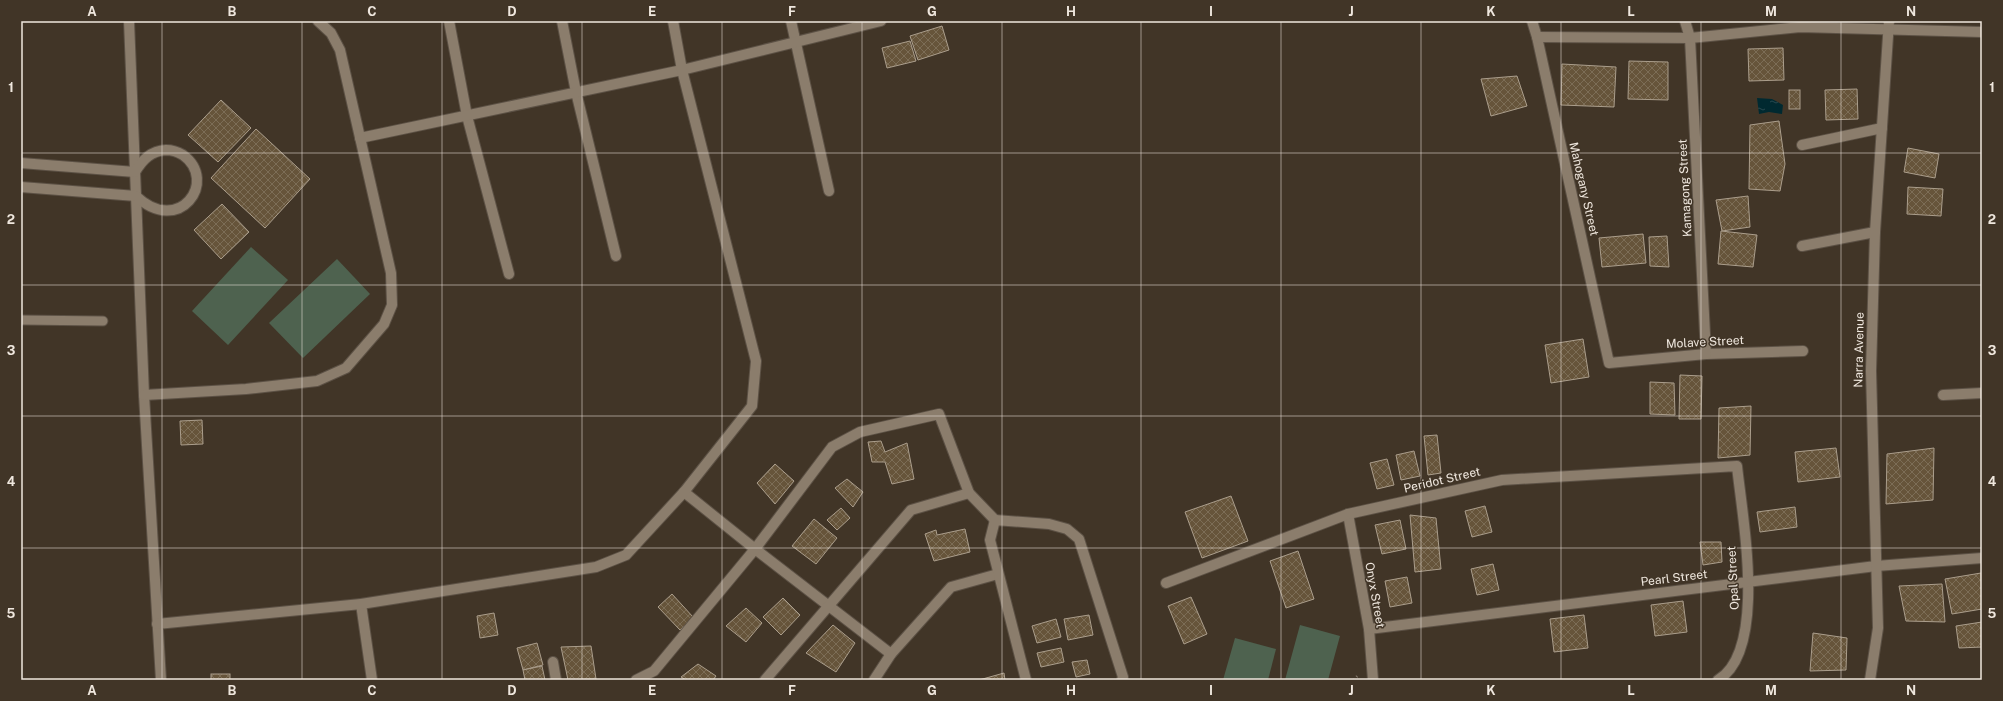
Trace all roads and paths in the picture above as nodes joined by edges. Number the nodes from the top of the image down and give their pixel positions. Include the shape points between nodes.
1 (129, 21) edge
2 (318, 21) edge
3 (449, 21) edge
4 (562, 21) edge
5 (673, 21) edge
6 (791, 21) edge
7 (881, 21) edge
8 (1532, 21) edge
9 (1685, 21) edge
10 (1799, 24) edge
11 (1888, 25) edge
12 (1982, 32) edge
13 (1537, 37) junction
14 (1690, 38) junction
15 (795, 41) junction
16 (682, 70) junction
17 (576, 92) junction
18 (467, 116) junction
19 (1882, 128) junction
20 (360, 138) junction
21 (1802, 145) dead end
22 (21, 163) edge
23 (135, 172) junction
24 (21, 187) edge
25 (829, 191) dead end
26 (136, 196) junction
27 (1874, 232) junction
28 (1802, 246) dead end
29 (616, 256) dead end
30 (509, 274) dead end
31 (21, 320) edge
32 (103, 321) dead end
33 (1803, 351) dead end
34 (1706, 354) junction
35 (1609, 363) joint
36 (1982, 393) edge
37 (144, 395) junction
38 (1943, 395) dead end
39 (1736, 466) joint
40 (684, 492) junction
41 (969, 492) junction
42 (1348, 514) junction
43 (995, 520) junction
44 (755, 549) junction
45 (1982, 558) edge
46 (1876, 566) junction
47 (998, 574) junction
48 (1748, 582) junction
49 (1166, 583) dead end
50 (361, 604) junction
51 (828, 606) junction
52 (157, 624) junction
53 (1369, 629) junction
54 (891, 654) junction
55 (553, 662) dead end
56 (654, 676) edge
57 (161, 680) edge
58 (372, 680) edge
59 (556, 680) edge
60 (636, 680) edge
61 (765, 680) edge
62 (874, 680) edge
63 (1026, 680) edge
64 (1122, 680) edge
65 (1373, 680) edge
66 (1718, 680) edge
67 (1870, 680) edge

1 - 23 street
2 - 20 street via 331,33 340,50
3 - 18 street
4 - 17 street
5 - 16 street
6 - 15 street
7 - 15 street
8 - 13 street, Mahogany Street
9 - 14 street, Kamagong Street
10 - 11 street
10 - 14 street
11 - 12 street
11 - 19 street, Narra Avenue
13 - 14 street
13 - 35 street, Mahogany Street
14 - 34 street, Kamagong Street
15 - 16 street
15 - 25 street
16 - 17 street
16 - 40 street via 756,361 752,406
17 - 18 street
17 - 29 street
18 - 20 street
18 - 30 street
19 - 21 street
19 - 27 street, Narra Avenue
20 - 37 street via 391,273 392,305 384,324 346,368 317,381 246,389
22 - 23 street
23 - 26 street
23 - 26 street via 149,155 169,150 188,159 197,178 192,198 185,206 175,210 165,212 154,209
24 - 26 street
26 - 37 street
27 - 28 street
27 - 46 street, Narra Avenue via 1871,371
31 - 32 lane
33 - 34 street, Molave Street
34 - 35 street, Molave Street
36 - 38 street
37 - 52 street
39 - 42 street, Peridot Street via 1502,480
39 - 48 street, Opal Street
40 - 44 street
40 - 50 street via 626,555 596,567
41 - 43 street
41 - 44 street via 940,414 860,432 832,448
41 - 51 street via 911,510
42 - 49 street, Peridot Street
42 - 53 street, Onyx Street
43 - 47 street via 990,540
43 - 64 street via 1050,524 1067,529 1080,539
44 - 51 street
44 - 56 street
45 - 46 street, Pearl Street
46 - 48 street, Pearl Street
46 - 67 street, Narra Avenue via 1878,628
47 - 54 street via 951,586
47 - 63 street
48 - 53 street, Pearl Street
48 - 66 street, Opal Street via 1747,623 1739,656 1726,675
50 - 52 street
50 - 58 street
51 - 54 street
51 - 61 street
52 - 57 street
53 - 65 street, Onyx Street
54 - 62 street
55 - 59 street
56 - 60 street

